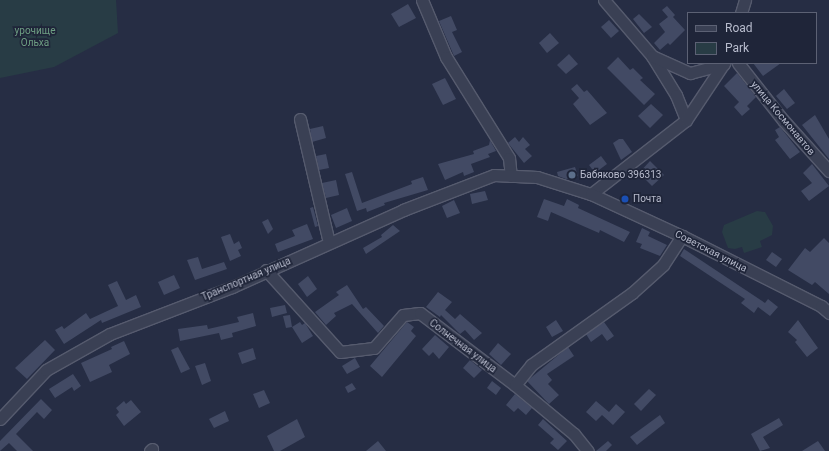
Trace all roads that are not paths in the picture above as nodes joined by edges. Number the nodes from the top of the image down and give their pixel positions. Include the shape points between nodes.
1 (422, 0) edge
2 (604, 0) edge
3 (745, 0) edge
4 (741, 12) edge
5 (652, 56) junction
6 (739, 64) edge
7 (742, 64) edge
8 (722, 66) edge
9 (750, 79) junction
10 (300, 119) dead end
11 (686, 120) junction
12 (829, 171) edge
13 (511, 176) junction
14 (591, 194) junction
15 (682, 236) junction
16 (329, 243) junction
17 (266, 270) junction
18 (829, 314) edge
19 (515, 385) junction
20 (0, 419) edge
21 (588, 451) edge

1 - 13 street via 446,57 509,158
2 - 5 street
3 - 4 street
5 - 8 street via 690,73
5 - 11 street via 676,95
6 - 9 street, улица Космонавтов
7 - 9 street
8 - 9 street via 732,68
8 - 11 street
9 - 12 street, улица Космонавтов
10 - 16 street
11 - 14 street
13 - 14 street, Транспортная улица via 537,177
13 - 16 street, Транспортная улица via 494,175
14 - 15 street, Советская улица
15 - 18 street, Советская улица via 821,306
15 - 19 street via 663,265 632,293 531,365
16 - 17 street, Транспортная улица
17 - 19 street, Солнечная улица via 340,352 374,348 403,315 420,313
17 - 20 street, Транспортная улица via 232,287 110,334 46,370
19 - 21 street, Солнечная улица via 574,434

